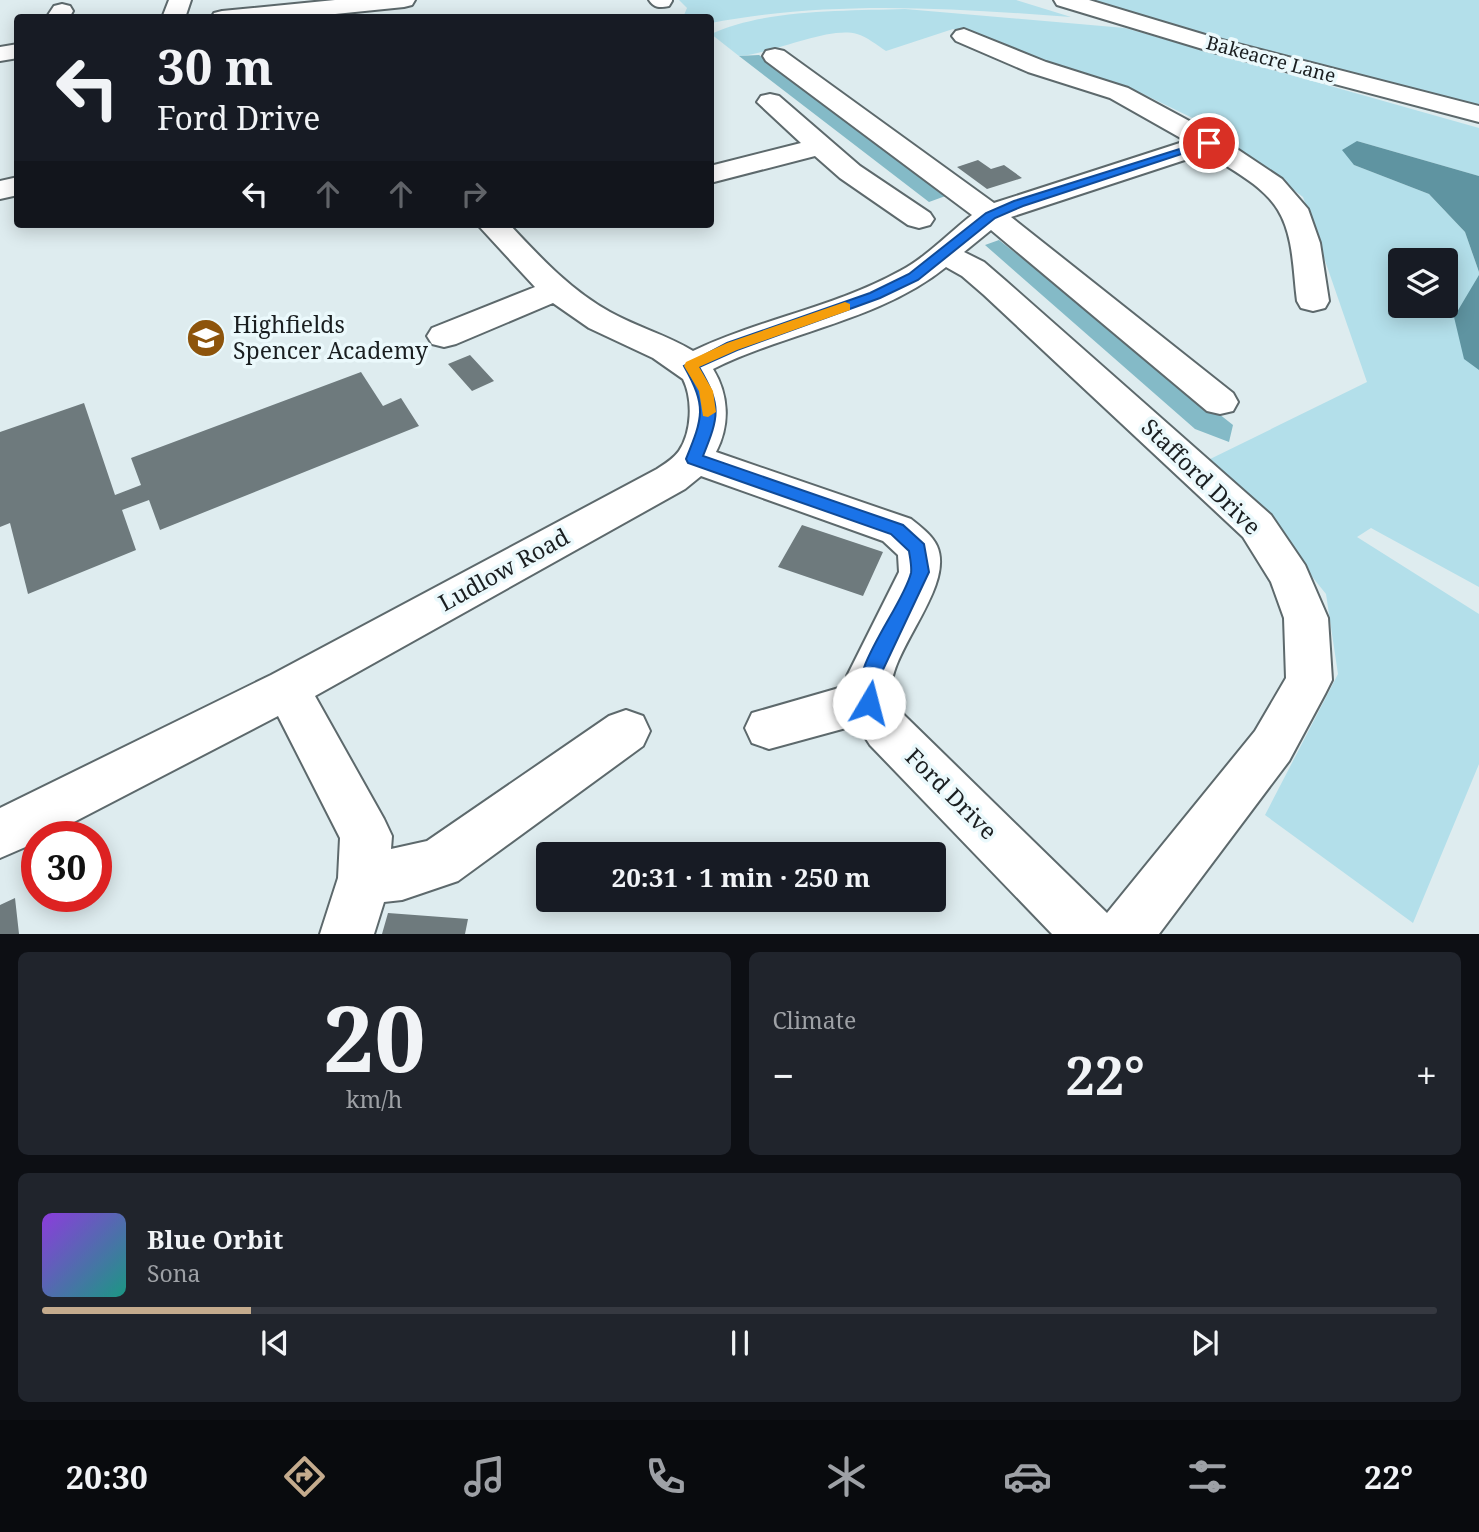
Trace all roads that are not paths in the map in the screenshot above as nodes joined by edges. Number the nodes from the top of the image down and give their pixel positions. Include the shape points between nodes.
1 (404, 0) edge
2 (1065, 0) edge
3 (262, 14) edge
4 (964, 36) dead end
5 (775, 56) dead end
6 (770, 102) dead end
7 (1479, 114) edge
8 (1209, 144) junction
9 (818, 147) junction
10 (714, 174) edge
11 (990, 215) junction
12 (511, 228) edge
13 (930, 236) junction
14 (556, 290) junction
15 (1313, 301) dead end
16 (444, 336) dead end
17 (691, 366) junction
18 (1220, 402) dead end
19 (694, 459) junction
20 (287, 689) junction
21 (869, 703) junction
22 (769, 728) dead end
23 (626, 732) dead end
24 (0, 834) edge
25 (364, 878) junction
26 (347, 933) edge
27 (1090, 933) edge
28 (1125, 933) edge

1 - 3 street
2 - 7 street, Bakeacre Lane
4 - 8 street via 1037,67 1119,93
5 - 11 street
6 - 9 street, Stafford Drive
8 - 11 street
8 - 15 street via 1272,185 1293,209 1305,243
9 - 10 street
9 - 13 street, Stafford Drive
11 - 13 street
11 - 18 street
12 - 14 street via 528,265
13 - 17 street via 914,277
13 - 28 street, Stafford Drive via 995,288 1257,526 1290,577 1306,618 1309,680 1272,746
14 - 16 street
14 - 17 street via 589,314
17 - 19 street, Ludlow Road via 706,391 709,421
19 - 20 street, Ludlow Road via 671,479
19 - 21 street via 897,530 918,549 920,572 870,676
20 - 24 street, Ludlow Road
20 - 25 street via 366,836
21 - 22 street
21 - 27 street, Ford Drive via 887,730
23 - 25 street via 440,863
25 - 26 street

